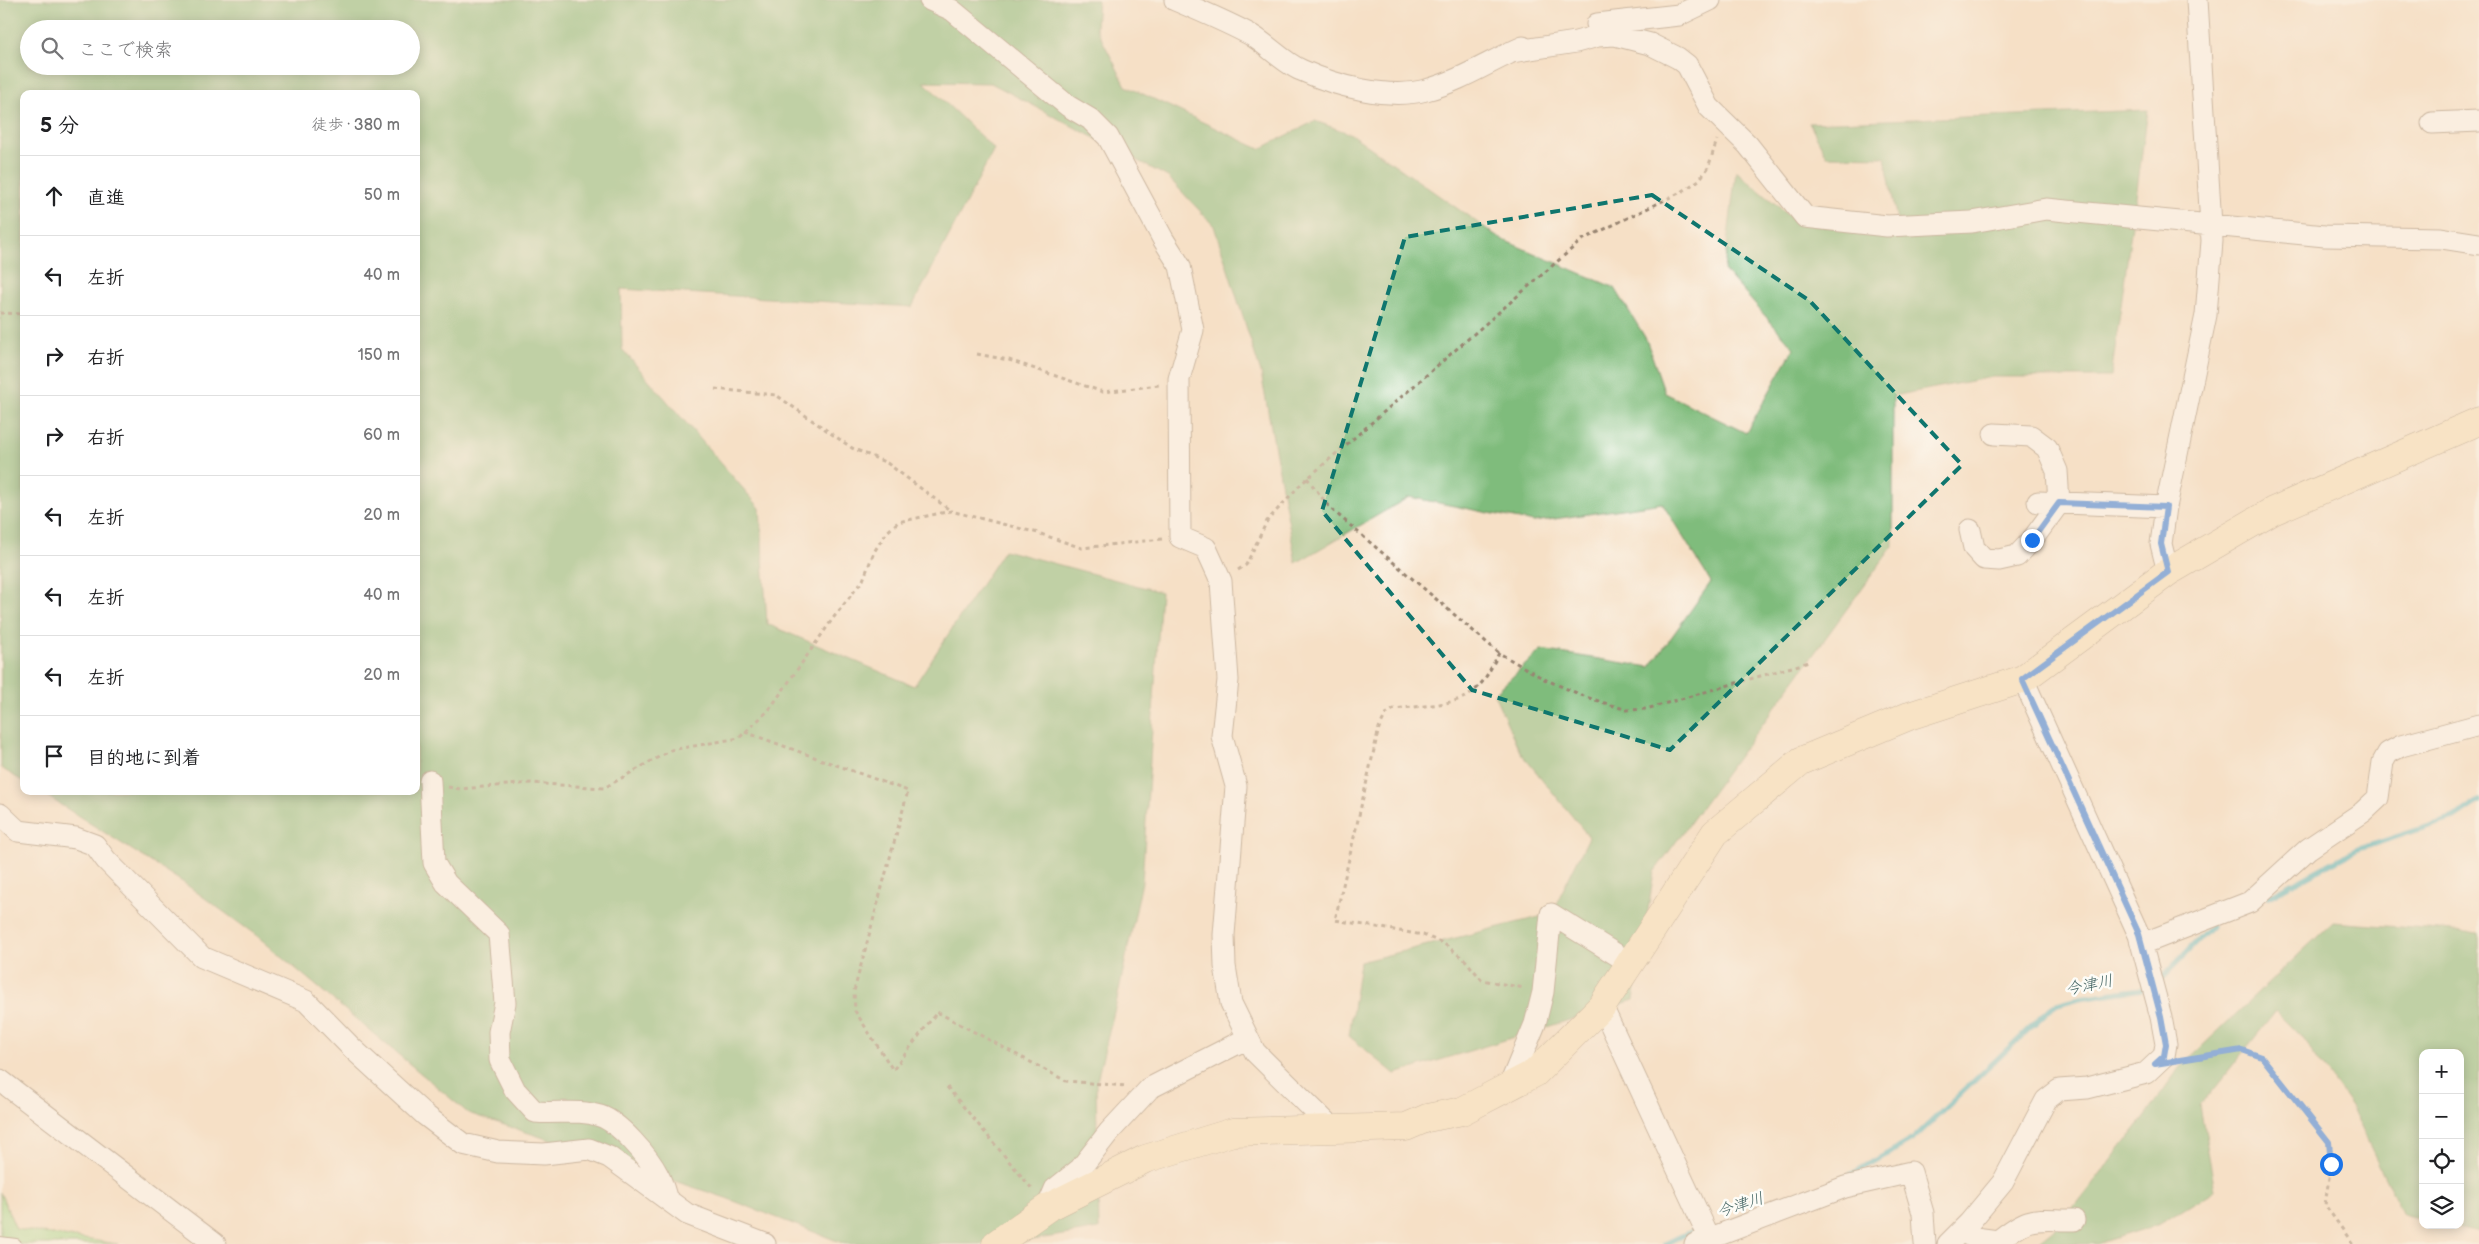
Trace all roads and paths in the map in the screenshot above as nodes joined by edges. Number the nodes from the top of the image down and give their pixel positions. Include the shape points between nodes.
1 (930, 0) edge
2 (1175, 0) edge
3 (1710, 0) edge
4 (2197, 0) edge
5 (1511, 52) junction
6 (1721, 118) junction
7 (2479, 121) edge
8 (2432, 123) dead end
9 (2211, 224) junction
10 (2479, 244) edge
11 (0, 313) edge
12 (20, 314) edge
13 (977, 354) dead end
14 (1179, 379) junction
15 (715, 389) dead end
16 (2479, 421) edge
17 (1994, 434) dead end
18 (1307, 478) junction
19 (2049, 502) junction
20 (2166, 507) junction
21 (951, 511) junction
22 (1970, 530) dead end
23 (1180, 537) junction
24 (2168, 572) junction
25 (1221, 581) junction
26 (1499, 653) junction
27 (1809, 662) dead end
28 (2022, 679) junction
29 (2479, 725) edge
30 (745, 732) junction
31 (430, 781) joint
32 (0, 814) edge
33 (2142, 944) junction
34 (1630, 963) junction
35 (1542, 999) junction
36 (1602, 1006) junction
37 (1248, 1038) junction
38 (2155, 1064) junction
39 (0, 1080) edge
40 (1509, 1086) junction
41 (947, 1087) dead end
42 (1150, 1088) junction
43 (1335, 1131) junction
44 (666, 1197) junction
45 (1048, 1208) junction
46 (2074, 1220) dead end
47 (1955, 1237) edge
48 (1, 1240) edge
49 (1702, 1241) edge
50 (16, 1244) edge
51 (215, 1244) edge
52 (765, 1244) edge
53 (996, 1244) edge
54 (1925, 1244) edge
55 (2353, 1244) edge

1 - 14 street via 952,10 1068,106 1090,119 1108,137 1180,266 1194,330
2 - 5 street via 1250,34 1299,70 1383,93 1426,90 1481,69
3 - 5 street via 1679,16 1582,25
4 - 9 street
5 - 6 street via 1598,36 1631,37 1687,65 1709,108
6 - 9 street via 1748,145 1805,216 1887,226 1972,222 2046,209
6 - 18 path via 1716,150 1699,180 1582,240
7 - 8 street
9 - 10 street via 2325,236 2442,238
9 - 20 street via 2206,315
11 - 12 path
13 - 14 path via 1010,360 1103,392 1153,386
14 - 23 street
15 - 21 path via 776,395 852,448 887,462
16 - 24 street via 2274,511
17 - 19 street via 2031,436 2047,448 2057,471
18 - 25 path via 1268,521 1246,564
18 - 26 path via 1330,508
19 - 20 street
19 - 22 street via 2032,540 2017,556 1984,559 1974,548
20 - 24 street via 2161,544
21 - 23 path via 1082,548
21 - 30 path via 898,522 886,533 862,580 769,710
23 - 25 street via 1206,548
24 - 28 street
25 - 37 street via 1228,680 1222,736 1236,786 1224,966 1231,1003
26 - 27 path via 1561,687 1627,710 1646,709
26 - 35 path via 1486,677 1472,693 1454,701 1394,709 1386,714 1379,728 1335,920 1423,935 1443,943 1482,980 1526,989
28 - 33 street
28 - 34 street via 1908,716 1801,761 1715,832
29 - 33 street via 2401,746 2388,753 2382,762 2378,798 2308,849 2250,902
30 - 31 path via 740,738 670,750 604,788 531,783 460,789
30 - 42 path via 908,791 854,991 855,1011 893,1070 937,1012 1066,1081
31 - 44 street via 434,863 446,883 499,934 505,1003 500,1060 515,1090 535,1112 554,1114 572,1111 602,1116 629,1136 658,1175
32 - 44 street via 18,831 76,838 95,845 202,957 306,1001 425,1115 463,1144 498,1152 544,1154 589,1148 609,1157
33 - 38 street via 2166,1044 2164,1056
34 - 35 street via 1551,914 1548,968
34 - 36 street
35 - 40 street
36 - 40 street via 1535,1073
36 - 49 street
37 - 42 street
37 - 43 street via 1255,1052
38 - 47 street via 2146,1073 2087,1088 2059,1090 2046,1100 2003,1182
38 - 55 path via 2242,1050 2262,1057 2329,1142 2331,1164 2325,1205
39 - 51 street
40 - 43 street via 1462,1110 1427,1118 1406,1127
41 - 45 path
42 - 45 street via 1080,1169 1054,1189
43 - 45 street via 1233,1132 1145,1159
44 - 52 street via 687,1214
45 - 53 street
46 - 47 street via 2030,1220 2019,1224 1998,1241
48 - 50 lane
49 - 54 street via 1845,1187 1911,1172 1923,1213

